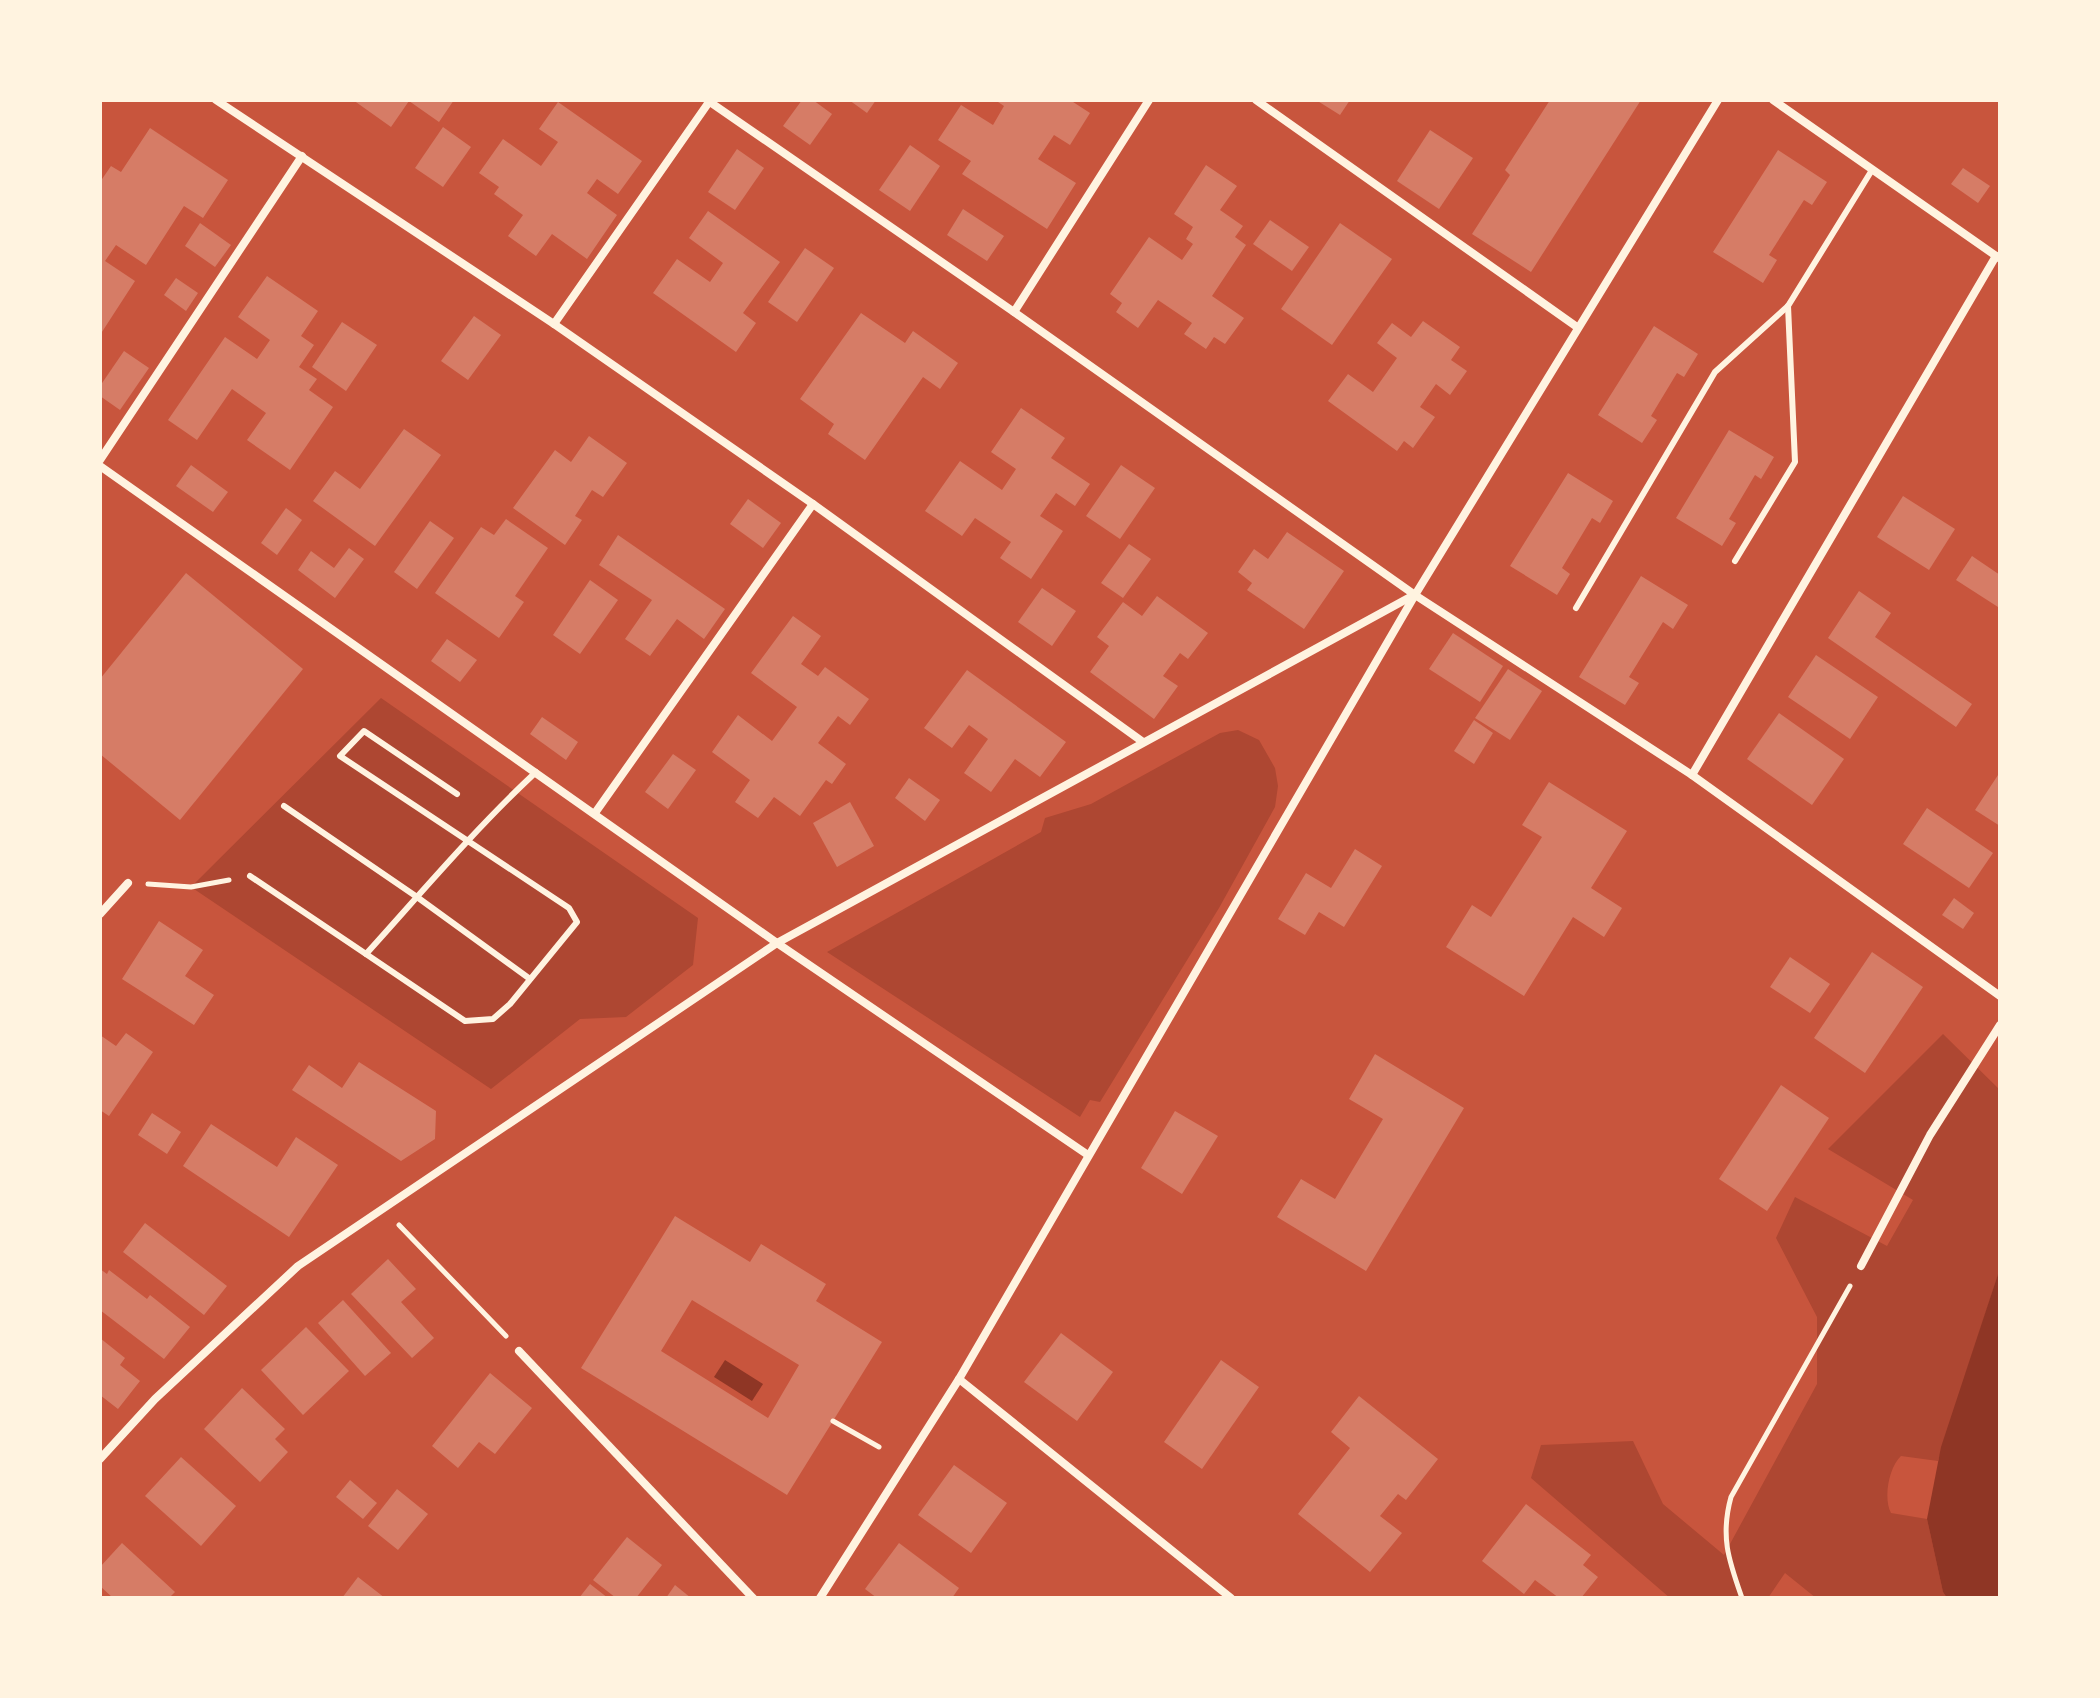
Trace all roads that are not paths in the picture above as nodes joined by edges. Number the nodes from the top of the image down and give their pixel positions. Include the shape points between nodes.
1 (216, 100) edge
2 (1149, 100) edge
3 (1256, 100) edge
4 (1718, 100) edge
5 (1773, 100) edge
6 (708, 101) edge
7 (302, 156) junction
8 (1872, 170) junction
9 (1998, 257) edge
10 (1788, 306) junction
11 (1014, 312) junction
12 (554, 324) junction
13 (1577, 327) junction
14 (100, 463) edge
15 (813, 504) junction
16 (1735, 561) dead end
17 (1415, 595) junction
18 (1576, 608) dead end
19 (1143, 742) junction
20 (537, 771) junction
21 (1692, 775) junction
22 (457, 794) dead end
23 (284, 806) dead end
24 (595, 813) junction
25 (468, 841) junction
26 (250, 876) road end
27 (128, 883) road end
28 (417, 897) junction
29 (100, 914) edge
30 (777, 943) junction
31 (366, 954) junction
32 (530, 979) junction
33 (2000, 996) edge
34 (2000, 1025) edge
35 (1088, 1155) junction
36 (1861, 1266) road end
37 (519, 1351) road end
38 (959, 1379) junction
39 (100, 1459) edge
40 (753, 1598) edge
41 (820, 1598) edge
42 (1231, 1598) edge

1 - 7 street
2 - 11 street
3 - 13 street
4 - 13 street
5 - 8 street
6 - 11 street
6 - 12 street
7 - 12 street
7 - 14 street
8 - 9 street
8 - 10 lane
9 - 21 street
10 - 16 lane via 1795,462
10 - 18 lane via 1715,372
11 - 17 street
12 - 15 street
13 - 17 street
14 - 20 street
15 - 19 street
15 - 24 street
17 - 19 street
17 - 21 street
17 - 35 street
19 - 30 street
20 - 24 street
20 - 25 lane
21 - 33 street
22 - 25 lane via 364,731 340,756
23 - 28 lane
24 - 30 street
25 - 28 lane
25 - 32 lane via 569,908 577,922
26 - 31 lane
27 - 29 street
28 - 31 lane
28 - 32 lane
30 - 35 street
30 - 39 street via 298,1266 155,1399
31 - 32 lane via 465,1021 493,1019
34 - 36 street via 1930,1135
35 - 38 street
37 - 40 street
38 - 41 street
38 - 42 street

